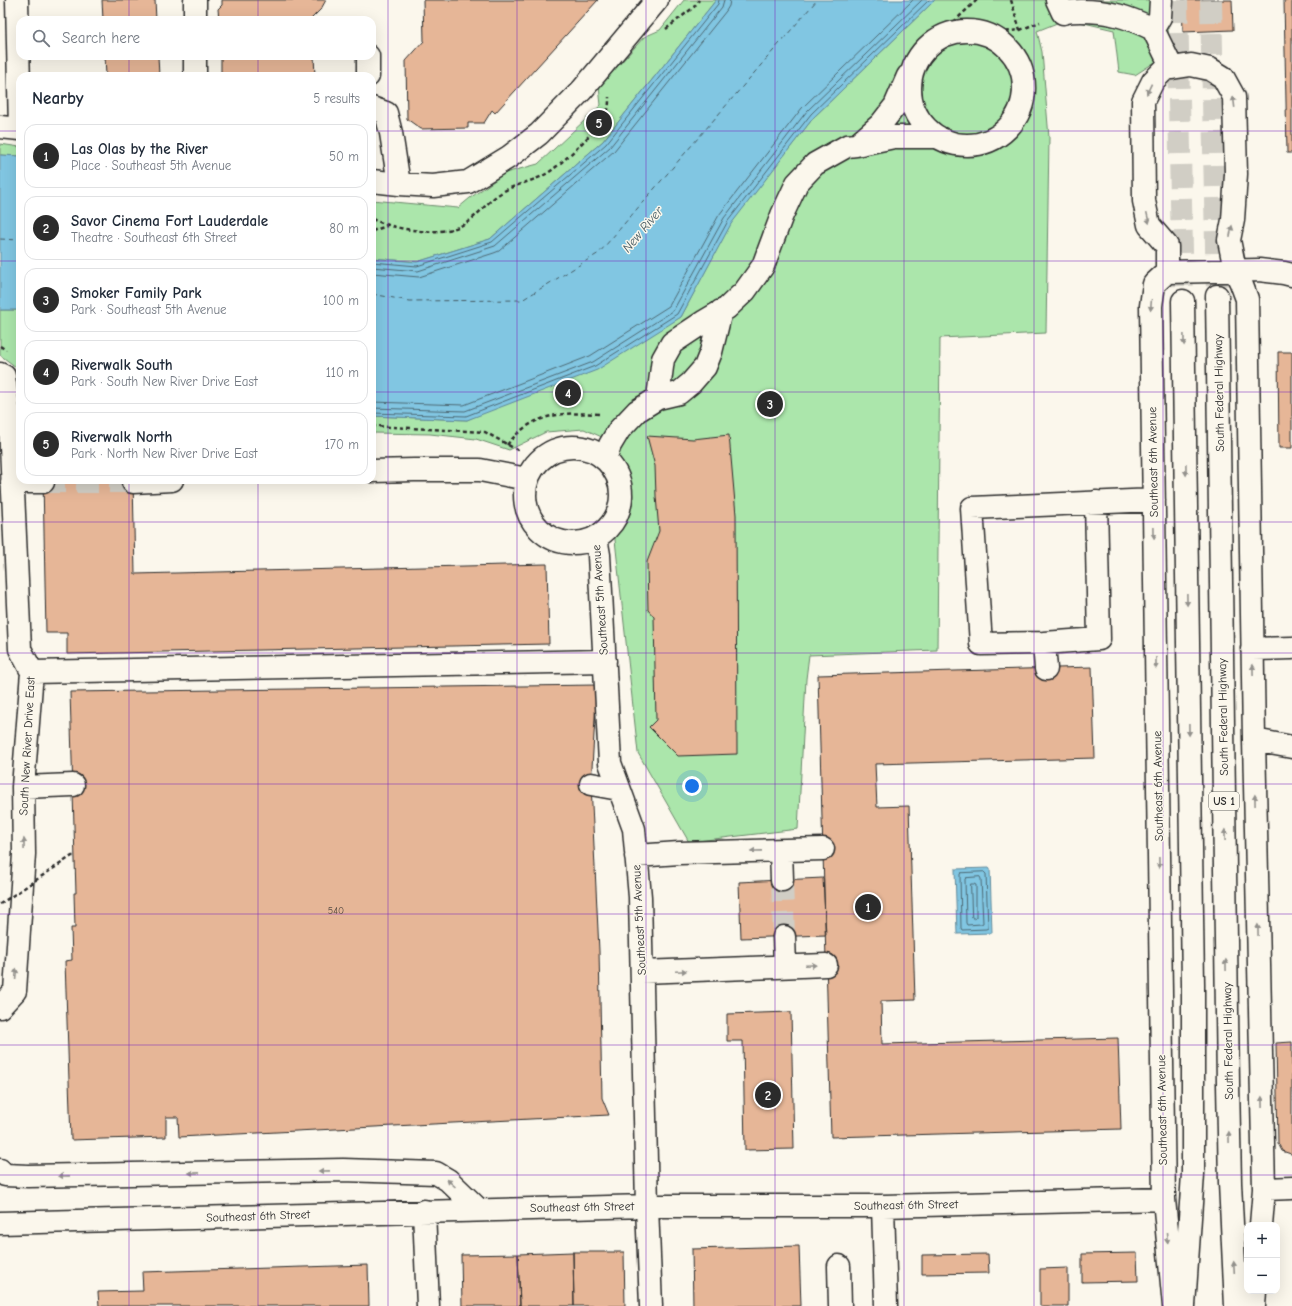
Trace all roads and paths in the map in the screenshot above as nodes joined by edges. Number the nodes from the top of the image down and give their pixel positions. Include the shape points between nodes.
1 (17, 0) edge
2 (195, 0) edge
3 (657, 0) edge
4 (977, 0) edge
5 (1011, 0) edge
6 (1161, 0) edge
7 (1060, 6) edge
8 (17, 16) edge
9 (195, 16) edge
10 (1153, 29) junction
11 (1020, 30) junction
12 (985, 34) junction
13 (928, 46) junction
14 (18, 60) edge
15 (194, 60) edge
16 (368, 60) edge
17 (1172, 68) junction
18 (911, 69) junction
19 (19, 72) edge
20 (195, 72) edge
21 (368, 72) edge
22 (376, 109) edge
23 (0, 127) edge
24 (16, 129) edge
25 (938, 137) junction
26 (856, 145) junction
27 (376, 181) edge
28 (399, 184) junction
29 (387, 226) dead end
30 (376, 230) edge
31 (1235, 270) junction
32 (1167, 272) junction
33 (1292, 276) edge
34 (1217, 296) tunnel mouth
35 (1183, 301) tunnel mouth
36 (722, 311) junction
37 (0, 374) edge
38 (658, 398) junction
39 (627, 421) junction
40 (376, 426) edge
41 (507, 445) junction
42 (604, 459) junction
43 (533, 470) junction
44 (376, 471) edge
45 (12, 482) junction
46 (16, 482) edge
47 (1154, 500) junction
48 (1096, 502) junction
49 (596, 538) junction
50 (1044, 643) junction
51 (1292, 648) edge
52 (1252, 649) junction
53 (604, 661) junction
54 (1046, 669) dead end
55 (32, 672) junction
56 (1254, 740) junction
57 (1292, 747) edge
58 (591, 784) dead end
59 (73, 785) dead end
60 (23, 787) junction
61 (619, 789) junction
62 (823, 849) dead end
63 (781, 851) junction
64 (75, 856) dead end
65 (636, 856) junction
66 (782, 880) tunnel mouth
67 (0, 904) edge
68 (784, 937) tunnel mouth
69 (826, 965) dead end
70 (785, 966) junction
71 (642, 972) junction
72 (0, 1007) edge
73 (0, 1170) edge
74 (1264, 1188) junction
75 (1292, 1188) edge
76 (1164, 1199) junction
77 (647, 1206) junction
78 (883, 1206) junction
79 (479, 1210) junction
80 (424, 1211) junction
81 (1261, 1222) edge
82 (0, 1223) edge
83 (839, 1266) dead end
84 (1255, 1294) edge
85 (428, 1306) edge
86 (651, 1306) edge
87 (840, 1306) edge
88 (886, 1306) edge
89 (1174, 1306) edge
90 (1184, 1306) edge
91 (1236, 1306) edge
92 (1254, 1306) edge

1 - 8 street
2 - 9 street
3 - 28 street via 582,90 539,134 509,157 468,182 433,186
4 - 13 path
5 - 11 path
6 - 10 street via 1160,17
7 - 10 street via 1068,11 1114,14
7 - 11 path
10 - 17 street
11 - 12 path
12 - 13 street via 962,31 944,36
12 - 25 street via 998,40 1012,52 1021,68 1025,87 1022,106 1013,122 999,135 982,143 963,145
13 - 18 street
14 - 19 street
15 - 20 street
16 - 21 street
31 -> 17 street via 1229,240 1236,174 1234,97 1223,77 1210,69 1191,65
17 -> 32 street via 1166,69 1153,81 1143,101 1144,201 1150,225 1167,246
18 - 25 street via 910,97 916,115 928,130
18 - 26 street via 895,106 881,124
22 - 28 street via 386,113
23 - 24 street
25 - 26 street via 894,137
26 - 36 street via 847,146 815,164 797,183 763,266 745,291
27 - 28 street
29 - 30 path
31 - 32 street
31 - 33 street via 1259,270
31 - 52 street via 1246,299
32 -> 47 street, Southeast 6th Avenue via 1154,284 1151,306
91 -> 34 street, South Federal Highway / US 1 via 1228,1084
35 -> 90 street via 1194,1069 1193,1174
36 - 38 street via 672,343 663,359
36 - 38 street via 705,367 679,393
37 - 45 street, South New River Drive East via 4,376 10,424
38 - 39 street via 637,411
39 - 41 path via 606,415 573,413 546,416 528,425
39 - 42 street via 619,430
40 - 41 path via 485,432
41 - 43 path
42 - 43 street via 590,450 575,447 560,449 546,455
42 - 49 street via 614,469 620,483 622,498 618,514 609,528
43 - 44 street
43 - 49 street via 525,493 527,510 535,525 547,536 563,543 580,543
45 - 46 street
45 - 55 street, South New River Drive East via 20,649
47 - 48 street
47 -> 76 street, Southeast 6th Avenue
48 - 50 street via 1099,639
48 - 50 street via 972,508 981,644
49 - 53 street, Southeast 5th Avenue via 600,555
50 - 54 street
51 - 52 street
56 -> 52 street
53 - 55 street
53 - 61 street, Southeast 5th Avenue via 610,763
55 - 60 street, South New River Drive East
56 - 57 street
74 -> 56 street
58 - 61 street
59 - 60 street
72 -> 60 street, South New River Drive East via 15,991 24,854
61 - 65 street, Southeast 5th Avenue via 634,829
62 - 63 street
63 -> 65 street
63 - 66 street
64 - 67 path, bridge
65 - 71 street, Southeast 5th Avenue
68 - 70 street
70 -> 69 street
71 -> 70 street
71 - 77 street, Southeast 5th Avenue
79 -> 73 street via 436,1172 343,1170 28,1176 5,1175
74 - 75 street
74 - 81 street
76 - 78 street, Southeast 6th Street
76 -> 89 street, Southeast 6th Avenue
77 - 78 street, Southeast 6th Street
77 - 79 street, Southeast 6th Street
77 - 86 street, Southeast 5th Avenue
78 - 88 street
79 - 80 street, Southeast 6th Street
80 - 82 street, Southeast 6th Street
80 - 85 street
83 - 87 street
84 - 92 street

